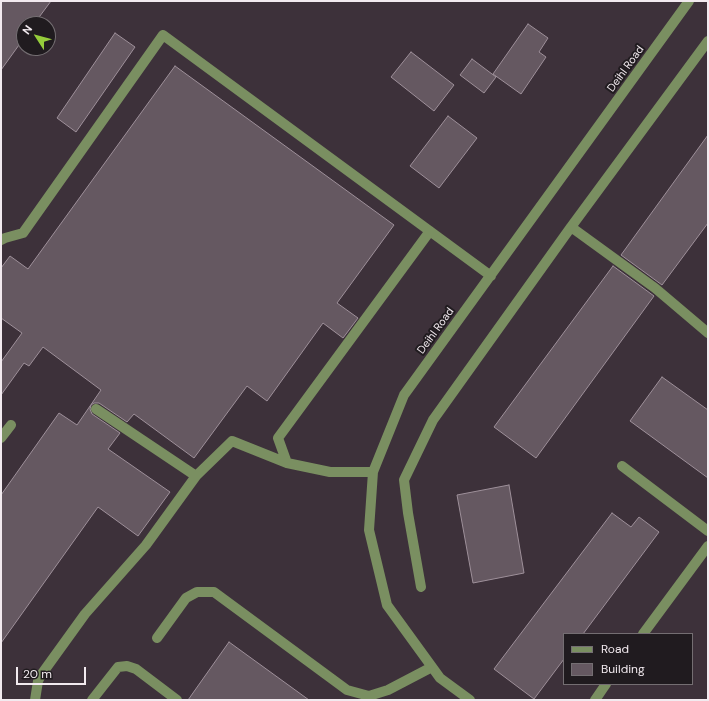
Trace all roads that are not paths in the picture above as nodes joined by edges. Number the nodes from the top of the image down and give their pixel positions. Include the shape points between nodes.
1 (689, 1) edge
2 (708, 41) edge
3 (571, 227) junction
4 (430, 232) junction
5 (1, 240) edge
6 (491, 276) junction
7 (708, 333) edge
8 (96, 408) dead end
9 (11, 425) dead end
10 (1, 438) edge
11 (287, 463) junction
12 (622, 466) dead end
13 (373, 472) junction
14 (196, 476) junction
15 (708, 531) edge
16 (708, 546) edge
17 (421, 587) dead end
18 (644, 633) edge
19 (156, 638) dead end
20 (432, 667) junction
21 (605, 685) edge
22 (35, 700) edge
23 (92, 700) edge
24 (177, 700) edge
25 (470, 700) edge
26 (595, 700) edge

1 - 6 street, Deihl Road
2 - 3 street
3 - 7 street via 655,288
3 - 17 street via 433,420 404,480
4 - 5 street via 163,35 23,233
4 - 6 street
4 - 11 street via 278,438
6 - 13 street, Deihl Road via 404,394
8 - 14 street
9 - 10 street
11 - 13 street via 330,472
11 - 14 street via 232,441
12 - 15 street
13 - 20 street, Deihl Road via 369,530 387,605
14 - 22 street via 146,545 94,603 41,675
16 - 18 street
19 - 20 street via 186,598 197,592 214,592 347,690 369,696 388,690
20 - 25 street, Deihl Road via 440,678
21 - 26 street
23 - 24 street via 118,667 128,666 136,669

